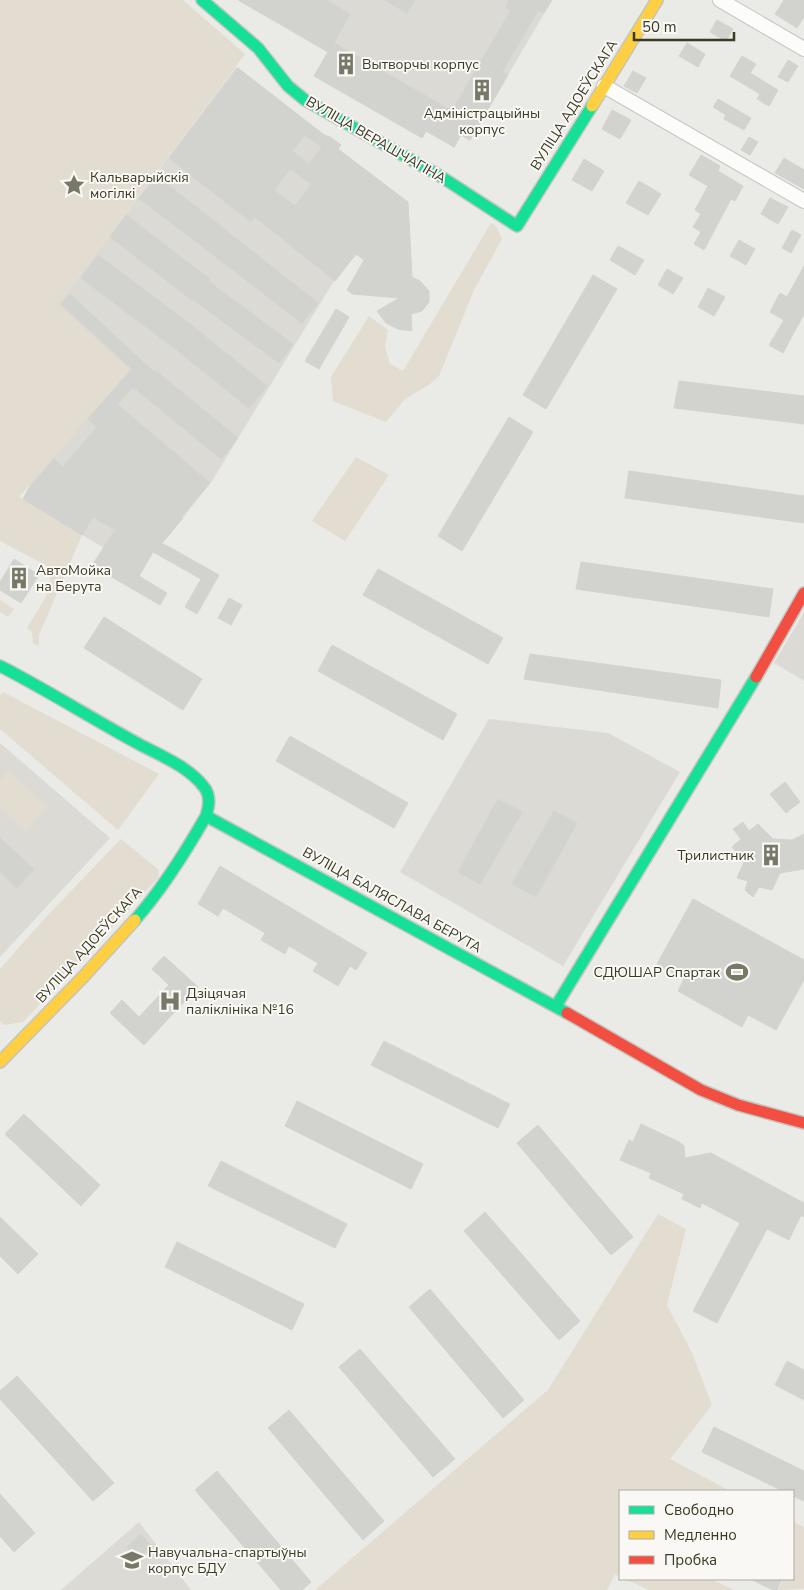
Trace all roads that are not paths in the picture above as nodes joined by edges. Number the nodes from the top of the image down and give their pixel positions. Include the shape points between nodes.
1 (202, 0) edge
2 (657, 0) edge
3 (720, 0) edge
4 (804, 49) edge
5 (604, 86) junction
6 (804, 201) edge
7 (517, 226) joint
8 (804, 593) edge
9 (0, 666) edge
10 (206, 816) junction
11 (556, 1006) junction
12 (0, 1062) edge
13 (804, 1123) edge

1 - 7 street, ВУЛІЦА ВЕРАШЧАГІНА via 258,48 288,86 305,100 418,163
2 - 5 street, ВУЛІЦА АДОЕЎСКАГА
3 - 4 street
5 - 6 street
5 - 7 street, ВУЛІЦА АДОЕЎСКАГА
8 - 11 street via 752,686
9 - 10 street via 163,757 194,778 203,785 210,799
10 - 11 street, ВУЛІЦА БАЛЯСЛАВА БЕРУТА
10 - 12 street, ВУЛІЦА АДОЕЎСКАГА via 140,915
11 - 13 street, ВУЛІЦА БАЛЯСЛАВА БЕРУТА via 720,1099

